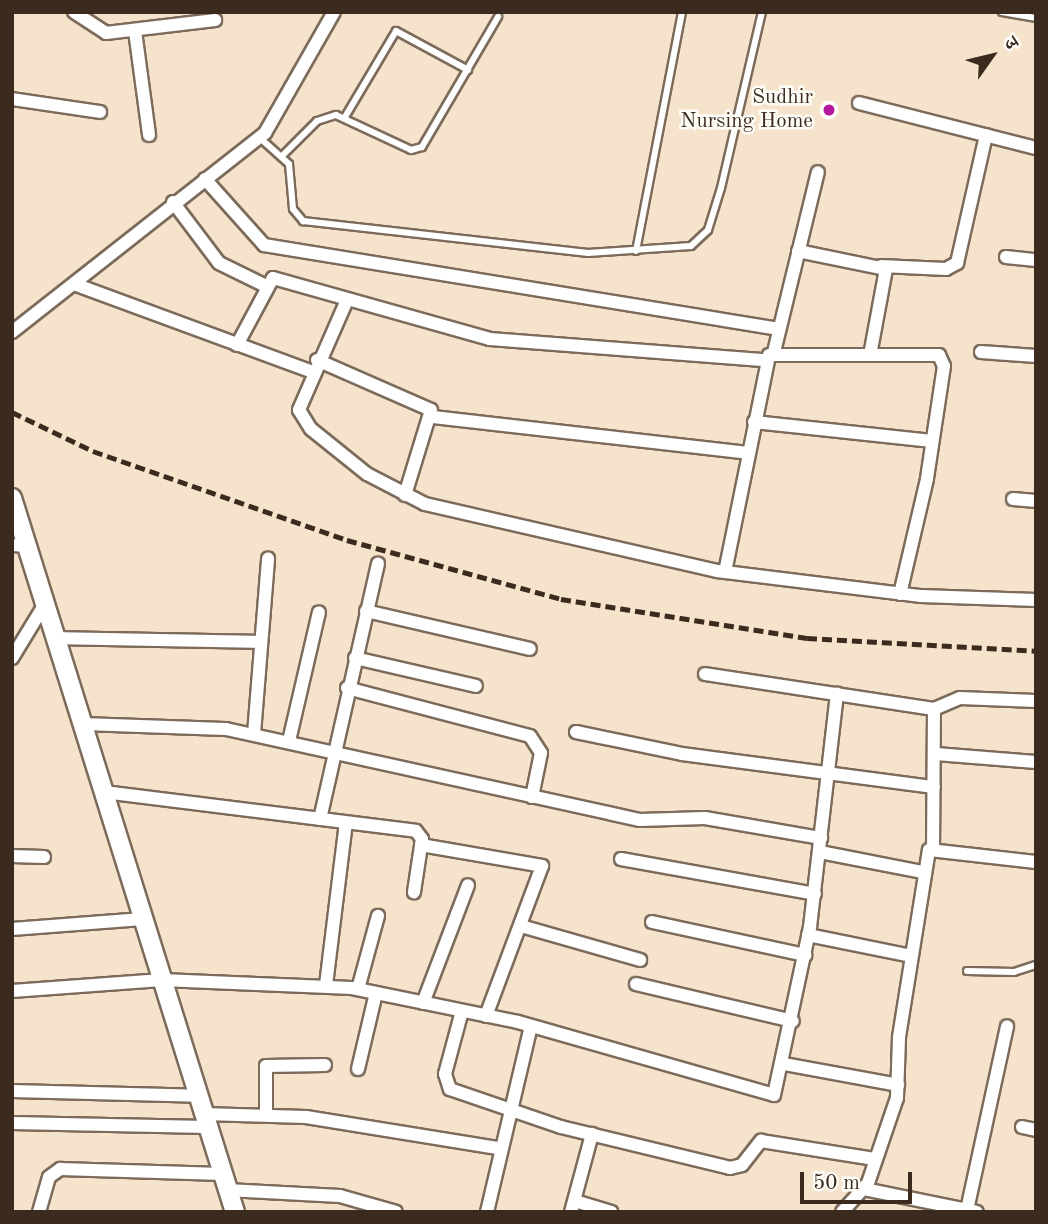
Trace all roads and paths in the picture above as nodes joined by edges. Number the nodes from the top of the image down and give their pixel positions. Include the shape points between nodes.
1 (74, 12) edge
2 (334, 12) edge
3 (682, 12) edge
4 (762, 12) edge
5 (1002, 12) edge
6 (498, 17) dead end
7 (1036, 18) edge
8 (215, 20) dead end
9 (135, 31) junction
10 (468, 70) junction
11 (12, 99) edge
12 (859, 103) dead end
13 (100, 112) dead end
14 (345, 117) junction
15 (149, 135) dead end
16 (986, 135) junction
17 (260, 138) junction
18 (1036, 148) edge
19 (283, 155) junction
20 (818, 172) dead end
21 (205, 179) junction
22 (173, 202) junction
23 (636, 251) junction
24 (798, 251) junction
25 (1006, 257) dead end
26 (1036, 260) edge
27 (881, 266) junction
28 (74, 284) junction
29 (264, 285) junction
30 (346, 300) junction
31 (779, 329) junction
32 (12, 332) edge
33 (237, 345) junction
34 (981, 352) dead end
35 (870, 355) junction
36 (770, 356) junction
37 (1036, 356) edge
38 (314, 365) junction
39 (433, 417) junction
40 (754, 422) junction
41 (932, 442) junction
42 (748, 453) junction
43 (405, 495) junction
44 (12, 498) edge
45 (1013, 499) dead end
46 (1036, 501) edge
47 (20, 546) edge
48 (268, 559) dead end
49 (378, 564) dead end
50 (725, 572) junction
51 (900, 594) junction
52 (1036, 600) edge
53 (45, 604) junction
54 (366, 611) junction
55 (319, 612) dead end
56 (56, 638) junction
57 (260, 642) junction
58 (530, 649) dead end
59 (12, 658) edge
60 (355, 658) junction
61 (705, 674) dead end
62 (476, 686) dead end
63 (347, 688) junction
64 (837, 694) junction
65 (1036, 701) edge
66 (934, 709) junction
67 (82, 724) junction
68 (576, 732) dead end
69 (254, 734) junction
70 (289, 741) junction
71 (334, 751) junction
72 (936, 754) junction
73 (1036, 762) edge
74 (828, 774) junction
75 (934, 787) junction
76 (104, 792) junction
77 (532, 797) junction
78 (320, 819) junction
79 (346, 823) junction
80 (821, 838) junction
81 (421, 845) junction
82 (933, 848) junction
83 (820, 852) junction
84 (12, 856) edge
85 (44, 857) dead end
86 (621, 859) dead end
87 (1036, 862) edge
88 (923, 872) junction
89 (468, 884) dead end
90 (414, 892) dead end
91 (815, 894) junction
92 (378, 916) dead end
93 (143, 919) junction
94 (652, 922) dead end
95 (521, 926) junction
96 (12, 929) edge
97 (808, 935) junction
98 (805, 955) junction
99 (911, 956) junction
100 (640, 960) dead end
101 (1036, 965) edge
102 (967, 971) dead end
103 (162, 980) junction
104 (636, 984) dead end
105 (326, 985) junction
106 (358, 989) junction
107 (12, 991) edge
108 (376, 993) junction
109 (423, 1003) junction
110 (462, 1012) junction
111 (486, 1016) junction
112 (793, 1021) junction
113 (531, 1026) junction
114 (1007, 1026) dead end
115 (784, 1064) junction
116 (325, 1065) dead end
117 (358, 1069) dead end
118 (898, 1085) junction
119 (12, 1091) edge
120 (198, 1096) junction
121 (508, 1109) junction
122 (266, 1115) junction
123 (205, 1121) junction
124 (12, 1123) edge
125 (1022, 1127) dead end
126 (1036, 1130) edge
127 (592, 1134) junction
128 (498, 1148) junction
129 (875, 1159) junction
130 (225, 1182) junction
131 (864, 1189) junction
132 (573, 1206) edge
133 (972, 1211) edge
134 (39, 1212) edge
135 (235, 1212) edge
136 (396, 1212) edge
137 (487, 1212) edge
138 (611, 1212) edge
139 (842, 1212) edge

1 - 9 street via 106,33
2 - 17 street
3 - 23 lane
4 - 23 lane via 708,230 691,246
5 - 7 lane
6 - 10 lane
8 - 9 street
9 - 15 street
10 - 14 lane via 422,147 411,150
10 - 14 lane via 396,31
11 - 13 street
12 - 16 street
14 - 19 lane via 317,121
16 - 18 street
16 - 27 street via 957,263 946,269
17 - 19 lane
17 - 21 street
19 - 23 lane via 295,175 293,209 303,221 587,253
20 - 24 street
21 - 22 street
21 - 31 street via 264,245
22 - 28 street
22 - 29 street via 219,263
24 - 27 street
24 - 31 street
25 - 26 street
27 - 35 street via 888,281
28 - 32 street
28 - 33 street
29 - 30 street via 280,278
29 - 33 street
30 - 36 street via 490,339
30 - 38 street
31 - 36 street
33 - 38 street
34 - 37 street
35 - 36 street
35 - 41 street via 943,359
36 - 40 street
38 - 39 street via 427,405
38 - 43 street via 299,403 303,420 368,474
39 - 42 street
39 - 43 street
40 - 41 street
40 - 42 street
41 - 51 street
42 - 50 street
43 - 50 street via 478,520
44 - 47 street
45 - 46 street
47 - 53 street
48 - 57 street
49 - 54 street
50 - 51 street
51 - 52 street
53 - 56 street
53 - 59 street
54 - 58 street
54 - 60 street
55 - 70 street
56 - 57 street
56 - 67 street
57 - 69 street
60 - 62 street
60 - 63 street
61 - 64 street
63 - 71 street
63 - 77 street via 530,736 541,753
64 - 66 street
64 - 74 street
65 - 66 street via 960,698
66 - 72 street
67 - 69 street via 194,724
67 - 76 street
68 - 74 street
69 - 70 street
70 - 71 street
71 - 77 street
71 - 78 street
72 - 73 street
72 - 75 street
74 - 75 street
74 - 80 street
75 - 82 street
76 - 78 street
76 - 93 street
77 - 80 street via 640,820 705,818
78 - 79 street
79 - 81 street via 416,831
79 - 105 street
80 - 83 street
81 - 90 street
81 - 95 street via 539,862 542,872
82 - 87 street
82 - 88 street
83 - 88 street
83 - 91 street
84 - 85 street
86 - 91 street
88 - 99 street
89 - 109 street
91 - 97 street
92 - 106 street
93 - 96 street
93 - 103 street
94 - 98 street
95 - 100 street
95 - 111 street
97 - 98 street
97 - 99 street
98 - 112 street
99 - 118 street
101 - 102 lane via 1014,972
103 - 105 street
103 - 107 street
103 - 120 street
104 - 112 street
105 - 106 street
106 - 108 street
108 - 109 street
108 - 117 street
109 - 110 street
110 - 111 street
110 - 121 street via 446,1086
111 - 113 street
112 - 115 street
113 - 115 street via 766,1095 778,1090
113 - 121 street
114 - 133 street
115 - 118 street
116 - 122 street via 266,1066
118 - 129 street
119 - 120 street
120 - 123 street
121 - 127 street
121 - 128 street
122 - 123 street
122 - 128 street
123 - 124 street
123 - 130 street
125 - 126 street
127 - 129 street via 730,1168 741,1165 761,1141
127 - 132 street
128 - 137 street
129 - 131 street
130 - 134 street via 60,1169 48,1177
130 - 135 street
130 - 136 street via 340,1196
131 - 133 street
131 - 139 street
132 - 138 street

